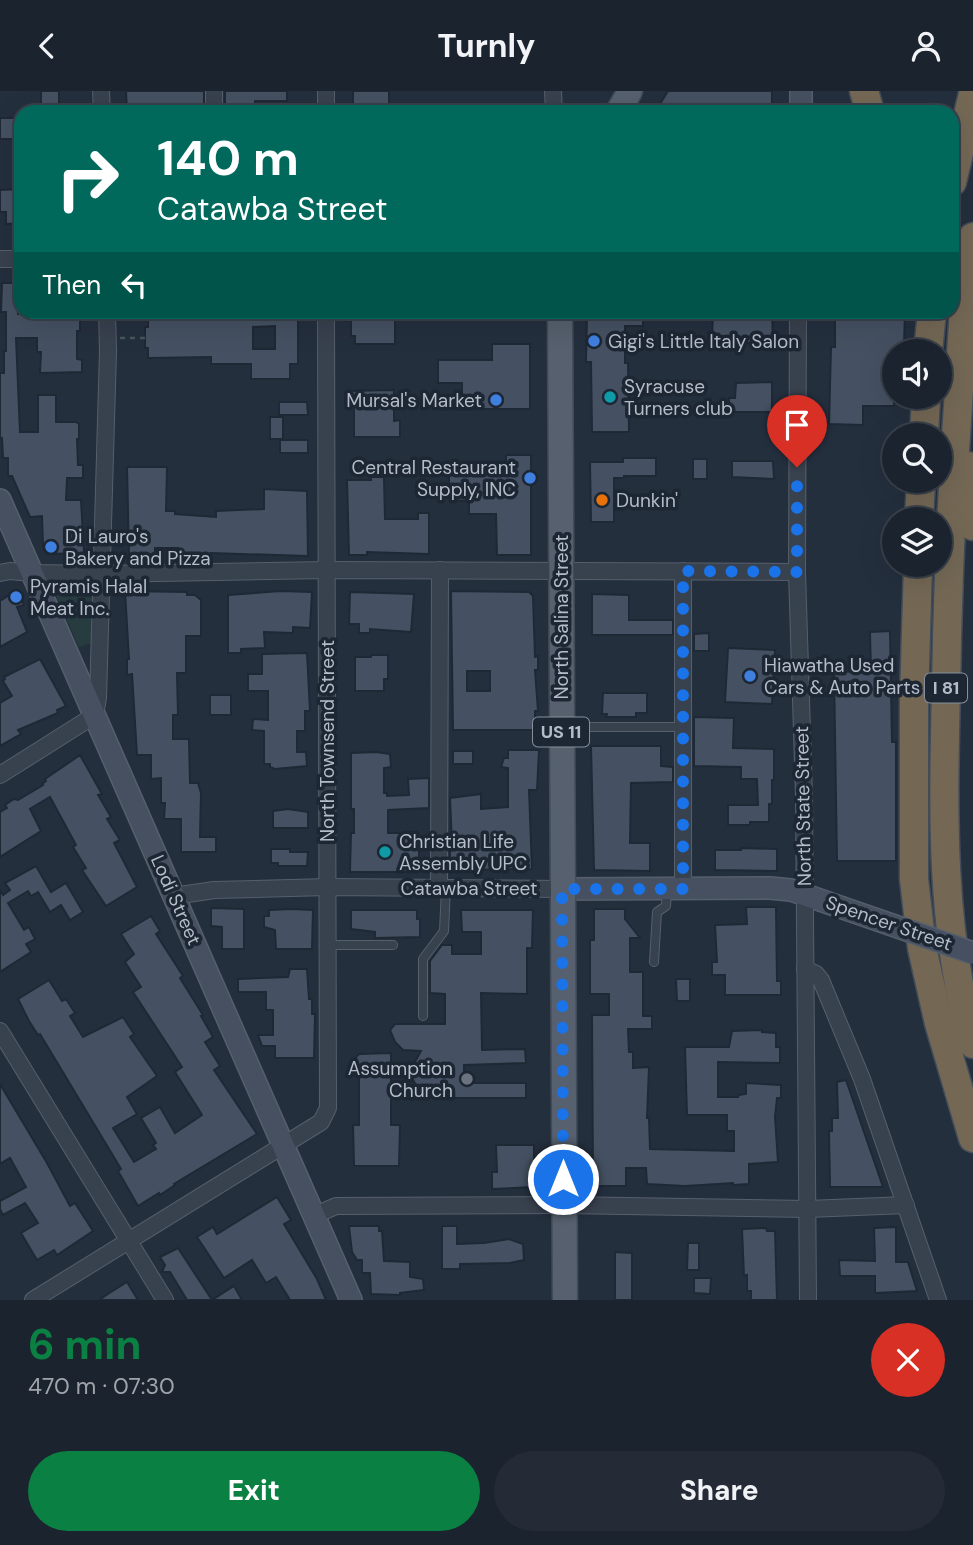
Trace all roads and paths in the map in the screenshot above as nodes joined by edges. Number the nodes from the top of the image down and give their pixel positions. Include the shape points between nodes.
1 (973, 94) edge
2 (959, 153) edge
3 (973, 237) edge
4 (107, 319) edge
5 (326, 319) edge
6 (560, 319) edge
7 (798, 319) edge
8 (916, 319) edge
9 (931, 319) edge
10 (963, 329) junction
11 (108, 338) junction
12 (145, 338) dead end
13 (917, 339) edge
14 (929, 339) edge
15 (0, 500) edge
16 (973, 526) edge
17 (326, 570) junction
18 (440, 570) junction
19 (561, 571) junction
20 (683, 571) junction
21 (797, 572) junction
22 (0, 573) edge
23 (32, 573) junction
24 (102, 573) junction
25 (918, 577) edge
26 (95, 715) junction
27 (561, 727) junction
28 (684, 727) junction
29 (0, 775) edge
30 (328, 887) junction
31 (442, 888) junction
32 (562, 889) junction
33 (675, 889) junction
34 (804, 893) junction
35 (174, 896) junction
36 (328, 945) junction
37 (393, 945) dead end
38 (973, 953) edge
39 (654, 962) dead end
40 (805, 969) junction
41 (423, 1016) dead end
42 (0, 1031) edge
43 (973, 1044) edge
44 (973, 1138) edge
45 (283, 1147) junction
46 (563, 1205) junction
47 (906, 1205) junction
48 (808, 1209) junction
49 (313, 1216) junction
50 (129, 1242) junction
51 (33, 1300) edge
52 (165, 1300) edge
53 (351, 1300) edge
54 (565, 1300) edge
55 (808, 1300) edge
56 (937, 1300) edge

1 - 2 highway
3 - 10 highway, I 81
4 - 11 street
5 - 17 street, North Townsend Street
6 - 19 main road, North Salina Street / US 11
7 - 21 street, North State Street
8 - 13 highway
9 - 14 highway
10 - 16 highway
10 - 43 highway, I 81 via 949,535 944,815 948,908
11 - 12 path
11 - 24 street
15 - 23 street, Lodi Street
17 - 18 street
17 - 24 street
17 - 30 street, North Townsend Street
18 - 19 street
18 - 31 street
19 - 20 street
19 - 27 main road, North Salina Street / US 11
20 - 21 street
20 - 28 street
21 - 34 street, North State Street
22 - 23 street
23 - 24 street
23 - 26 street, Lodi Street
24 - 26 street
25 - 44 highway, I 81 via 914,879 927,973
26 - 29 street
26 - 35 street, Lodi Street
27 - 28 lane
27 - 32 main road, North Salina Street / US 11
28 - 33 street
30 - 31 street, Catawba Street
30 - 35 street, Catawba Street via 214,890
30 - 36 street, North Townsend Street
31 - 32 street, Catawba Street
31 - 41 lane via 444,931 423,960
32 - 33 street, Catawba Street
32 - 46 main road, North Salina Street / US 11
33 - 34 street, Catawba Street via 770,888
33 - 39 lane via 666,907 657,912
34 - 38 street, Spencer Street, bridge
34 - 40 street, North State Street
35 - 45 street, Lodi Street
36 - 37 lane
36 - 45 street, North Townsend Street via 328,1108 321,1122
40 - 47 street via 821,980
40 - 48 street, North State Street
42 - 50 street
45 - 49 street, Lodi Street
45 - 50 street, North Townsend Street
46 - 48 street
46 - 49 street via 336,1206
46 - 54 main road, North Salina Street / US 11
47 - 48 street
47 - 56 street
48 - 55 street, North State Street
49 - 53 street, Lodi Street
50 - 51 street, North Townsend Street
50 - 52 street

